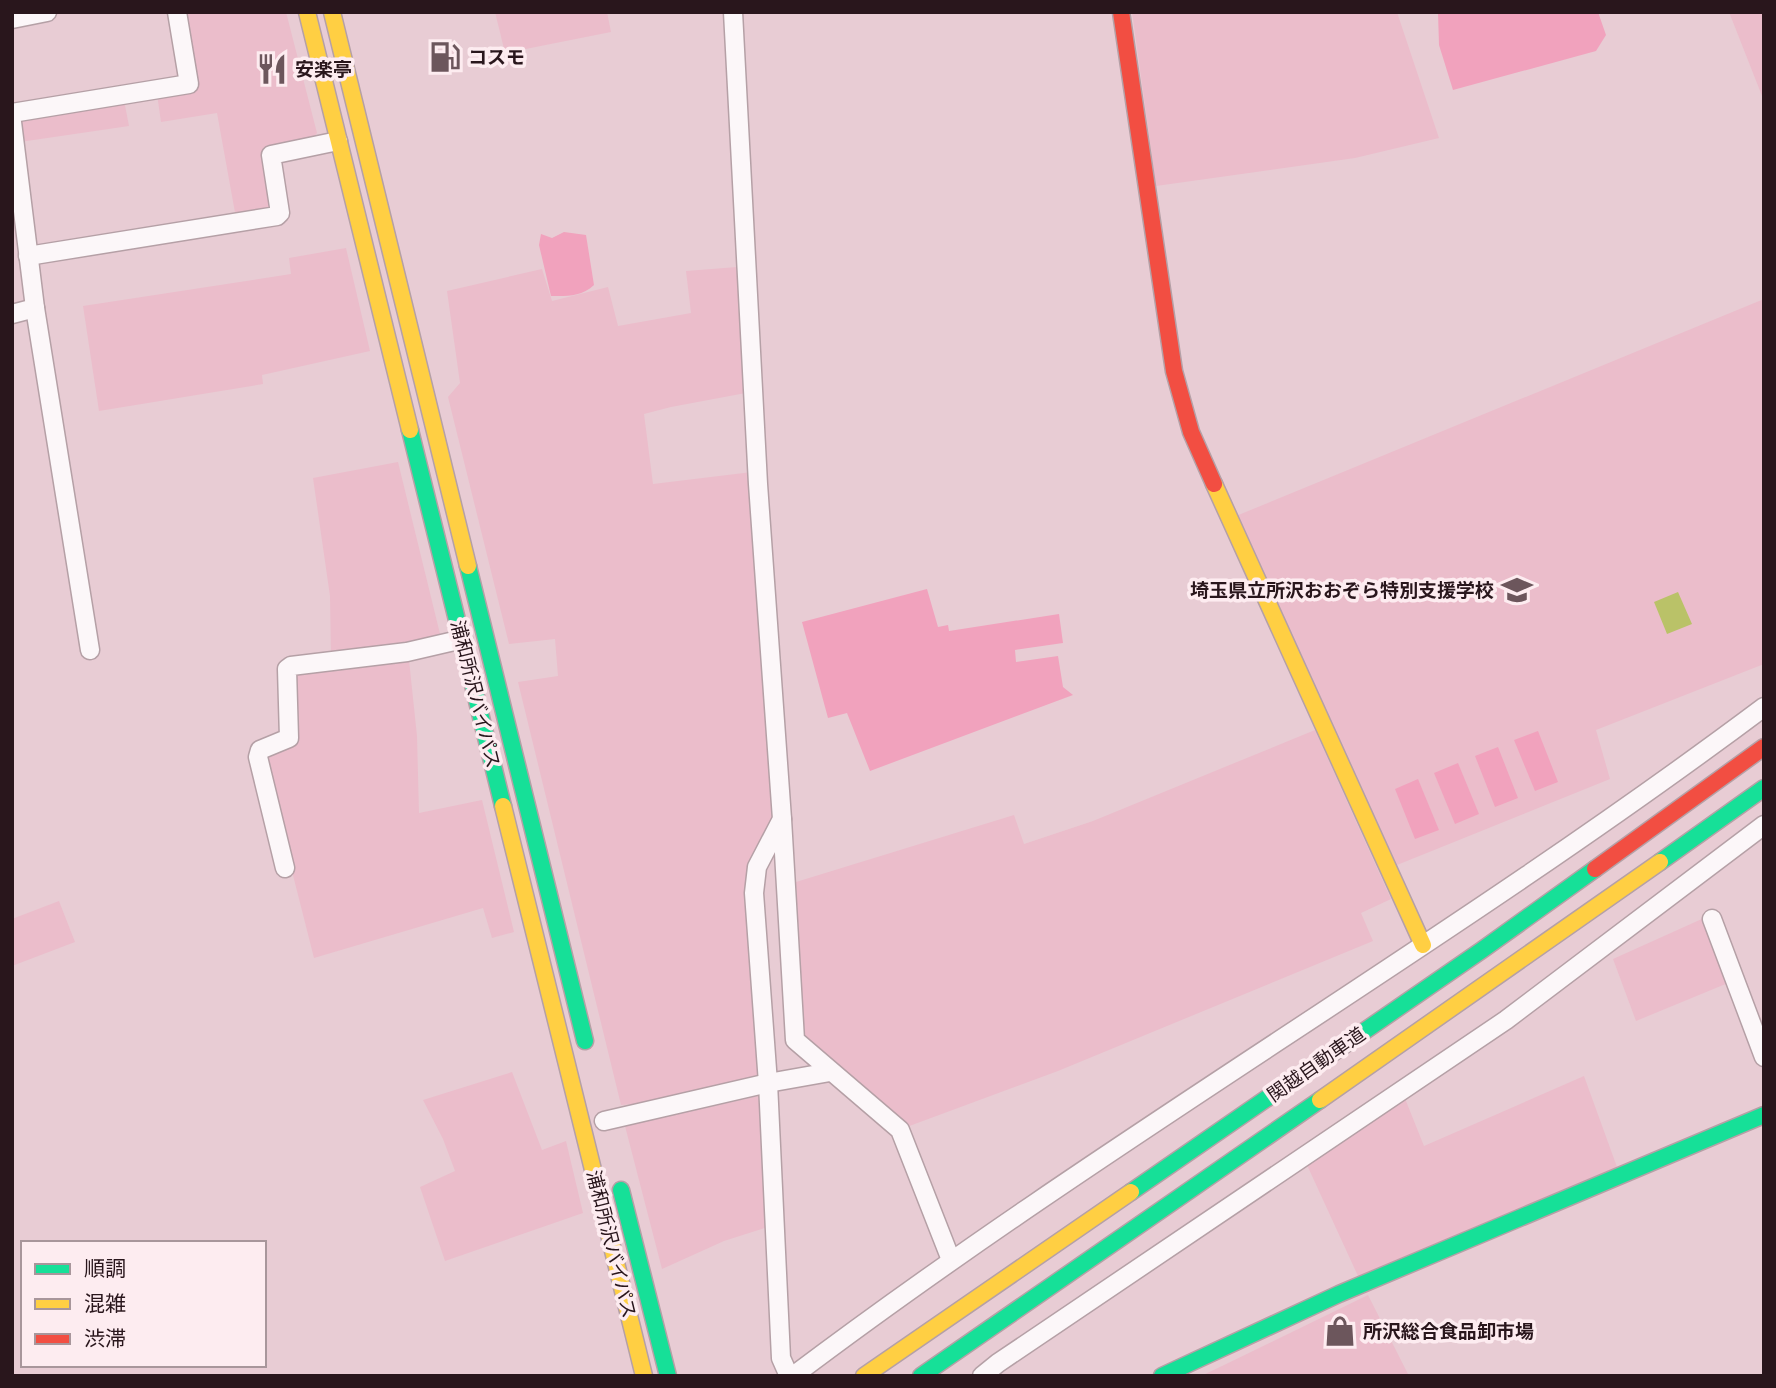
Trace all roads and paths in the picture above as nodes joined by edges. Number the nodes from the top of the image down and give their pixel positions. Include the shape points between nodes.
1 (47, 12) edge
2 (177, 12) edge
3 (307, 12) edge
4 (332, 12) edge
5 (733, 12) edge
6 (1121, 12) edge
7 (12, 19) edge
8 (12, 113) edge
9 (12, 122) edge
10 (338, 141) junction
11 (28, 256) junction
12 (35, 308) junction
13 (12, 314) edge
14 (463, 639) junction
15 (90, 650) dead end
16 (1764, 707) edge
17 (1764, 747) edge
18 (1764, 788) edge
19 (782, 819) junction
20 (1764, 825) edge
21 (285, 868) dead end
22 (1712, 919) dead end
23 (1423, 945) junction
24 (588, 1055) dead end
25 (1764, 1057) edge
26 (830, 1072) junction
27 (768, 1083) junction
28 (1764, 1115) edge
29 (604, 1121) dead end
30 (617, 1175) dead end
31 (951, 1260) junction
32 (990, 1328) junction
33 (1001, 1369) edge
34 (644, 1376) edge
35 (668, 1376) edge
36 (791, 1376) edge
37 (864, 1376) edge
38 (921, 1376) edge
39 (930, 1376) edge
40 (982, 1376) edge
41 (1162, 1376) edge

1 - 7 street
2 - 8 street via 189,84
3 - 10 main road, 浦和所沢バイパス
4 - 24 main road, 浦和所沢バイパス
5 - 19 street via 758,484
6 - 23 main road via 1174,370 1191,432
9 - 11 street
10 - 11 street via 272,153 281,213 277,216
10 - 14 main road, 浦和所沢バイパス
11 - 12 street
12 - 13 street
12 - 15 street
14 - 21 street via 287,669 289,738 260,750 258,757
14 - 34 main road, 浦和所沢バイパス
16 - 23 street
17 - 37 main road, 関越自動車道 via 1482,950
18 - 32 main road, 関越自動車道
19 - 26 street via 794,1040
19 - 27 street via 757,867 754,893
20 - 33 street via 1506,1020
22 - 25 street
23 - 31 street
26 - 27 street
26 - 31 street via 900,1130
27 - 29 street
27 - 36 street via 781,1358
28 - 41 main road via 1339,1294
30 - 35 main road, 浦和所沢バイパス
31 - 36 street
32 - 38 main road, 関越自動車道
32 - 39 main road
33 - 40 street

